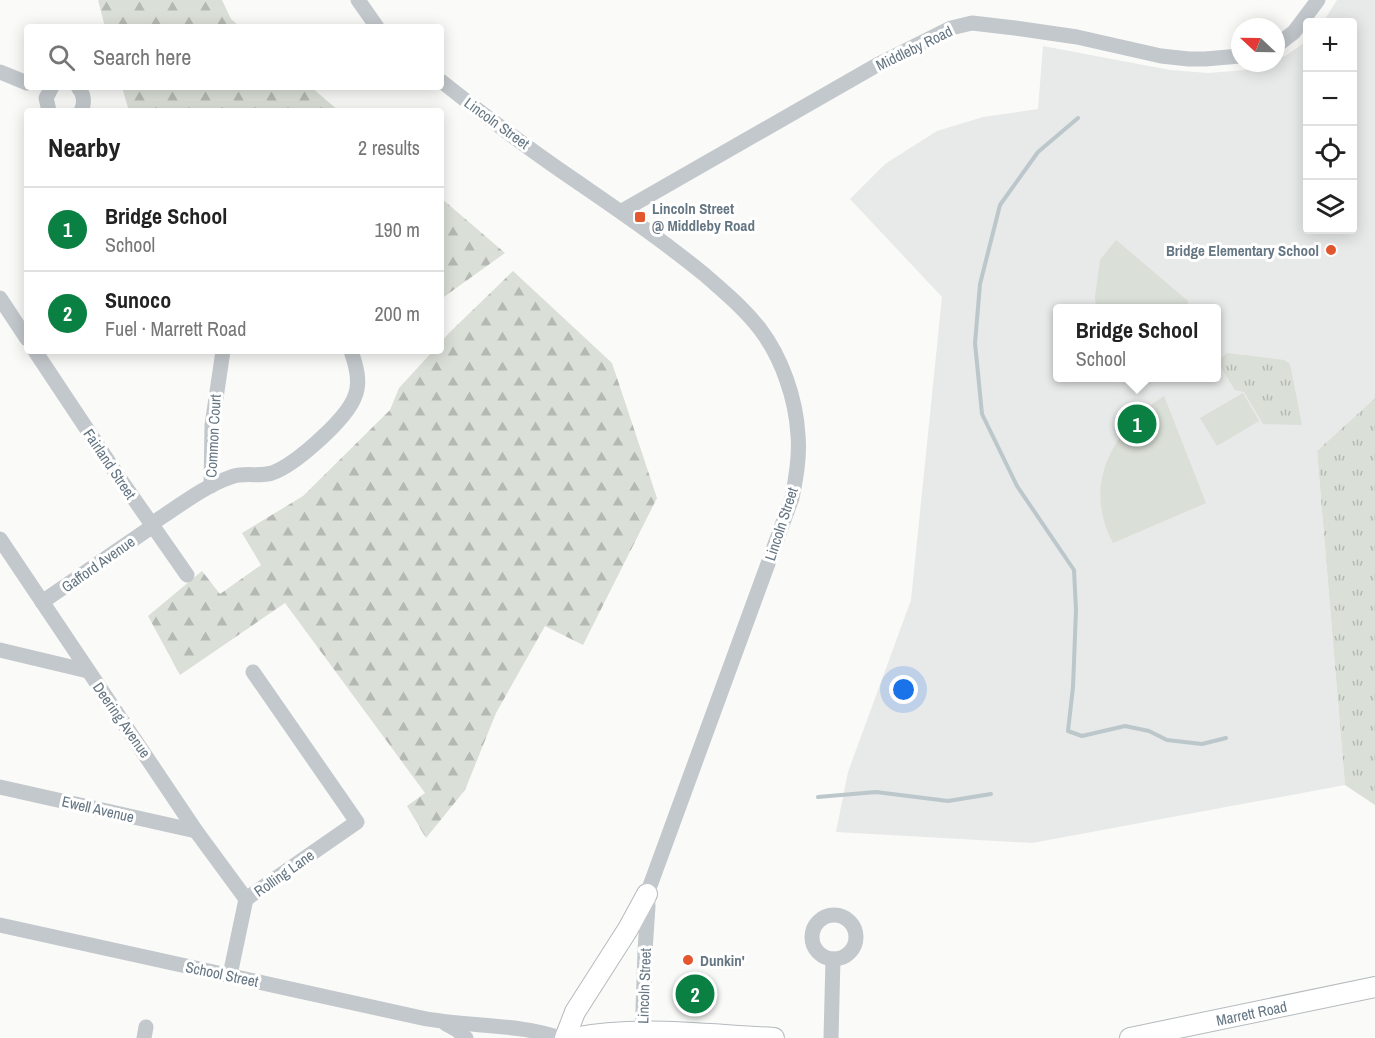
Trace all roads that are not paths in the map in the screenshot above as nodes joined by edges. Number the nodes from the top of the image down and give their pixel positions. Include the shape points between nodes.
1 (358, 0) edge
2 (1318, 0) edge
3 (375, 24) edge
4 (1285, 39) edge
5 (1231, 57) edge
6 (0, 72) edge
7 (24, 82) edge
8 (444, 83) edge
9 (46, 90) edge
10 (80, 90) edge
11 (48, 108) edge
12 (82, 108) edge
13 (622, 212) junction
14 (0, 298) edge
15 (24, 334) edge
16 (37, 354) edge
17 (222, 354) edge
18 (352, 354) edge
19 (211, 486) junction
20 (152, 525) junction
21 (0, 539) edge
22 (187, 575) dead end
23 (42, 602) junction
24 (0, 650) edge
25 (88, 671) junction
26 (253, 672) dead end
27 (0, 787) edge
28 (196, 831) junction
29 (647, 894) junction
30 (246, 899) junction
31 (0, 925) edge
32 (833, 959) dead end
33 (230, 975) junction
34 (1375, 987) edge
35 (468, 1032) edge
36 (642, 1035) edge
37 (485, 1038) edge
38 (560, 1038) edge
39 (565, 1038) edge
40 (573, 1038) edge
41 (774, 1038) edge
42 (831, 1038) edge
43 (1130, 1038) edge

1 - 3 street
2 - 4 street
5 - 13 street, Middleby Road via 1174,57 972,23 951,28 877,65
6 - 7 street
8 - 13 street, Lincoln Street
9 - 11 street
10 - 12 street
13 - 29 street, Lincoln Street via 724,291 760,329 786,382 799,435 792,498
14 - 15 street
16 - 20 street, Fairland Street
17 - 19 street, Common Court via 212,425
18 - 19 street, Common Court via 358,381 355,396 346,412 308,451 270,473 233,476
19 - 20 street, Common Court
20 - 22 street, Fairland Street
20 - 23 street, Gafford Avenue
21 - 23 street, Deering Avenue
23 - 25 street, Deering Avenue
24 - 25 street
25 - 28 street, Deering Avenue
26 - 30 street, Rolling Lane via 357,822
27 - 28 street, Ewell Avenue
28 - 30 street, Deering Avenue
29 - 36 street, Lincoln Street
29 - 39 main road via 575,1012
30 - 33 street, Rolling Lane
31 - 33 street, School Street
32 - 42 street
33 - 35 street, School Street via 444,1022
34 - 43 main road, Marrett Road
35 - 37 street, School Street
35 - 38 street via 534,1031
36 - 40 main road
36 - 41 main road

